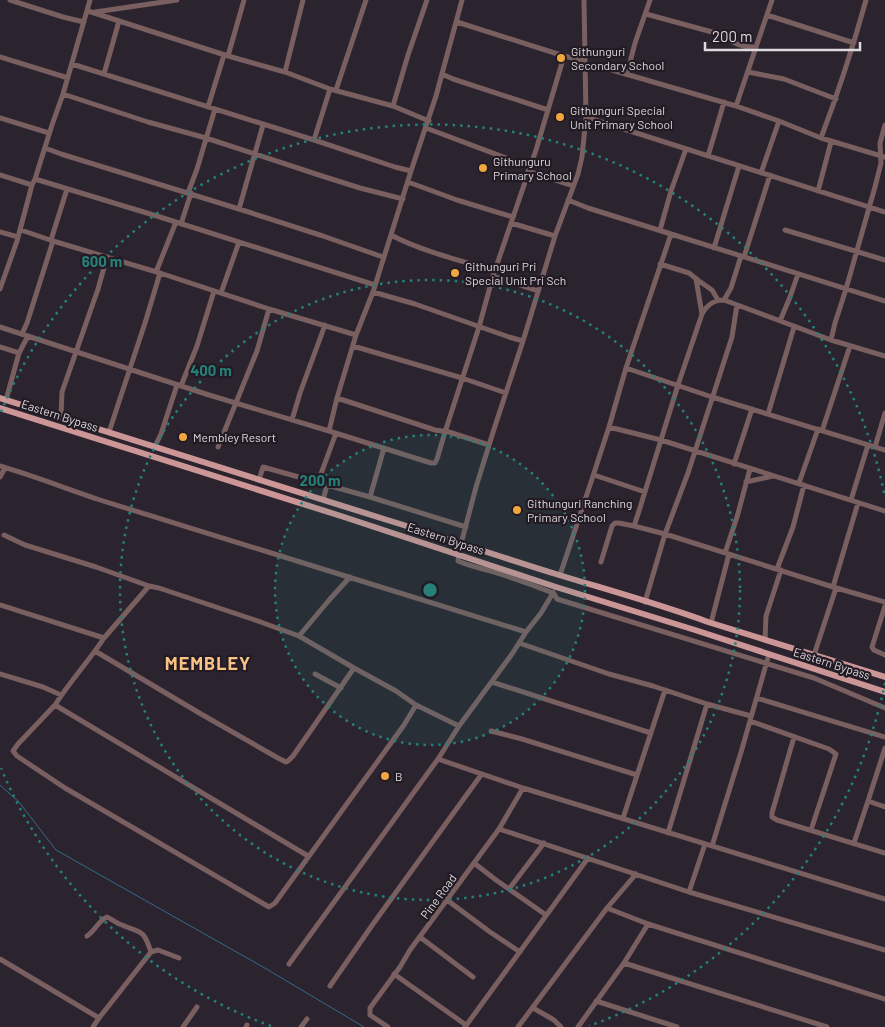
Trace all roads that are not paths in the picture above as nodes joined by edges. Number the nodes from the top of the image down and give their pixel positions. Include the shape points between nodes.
1 (10, 0) edge
2 (90, 0) edge
3 (177, 0) edge
4 (244, 0) edge
5 (303, 0) edge
6 (366, 0) edge
7 (427, 0) edge
8 (462, 0) edge
9 (584, 0) edge
10 (650, 0) edge
11 (772, 0) edge
12 (866, 0) edge
13 (168, 1) edge
14 (90, 12) junction
15 (646, 14) junction
16 (767, 15) junction
17 (120, 21) junction
18 (84, 22) junction
19 (457, 22) junction
20 (854, 43) junction
21 (756, 47) junction
22 (226, 56) junction
23 (564, 56) junction
24 (0, 57) edge
25 (72, 64) junction
26 (585, 64) junction
27 (285, 72) junction
28 (748, 72) junction
29 (104, 74) junction
30 (442, 74) junction
31 (627, 74) junction
32 (68, 78) junction
33 (333, 90) junction
34 (63, 94) junction
35 (836, 98) junction
36 (724, 102) junction
37 (393, 106) junction
38 (736, 106) junction
39 (208, 107) junction
40 (215, 110) junction
41 (548, 110) junction
42 (586, 117) junction
43 (0, 118) edge
44 (429, 121) junction
45 (779, 121) junction
46 (263, 125) junction
47 (885, 125) edge
48 (426, 128) junction
49 (49, 133) junction
50 (206, 138) junction
51 (821, 138) junction
52 (314, 140) junction
53 (831, 142) junction
54 (45, 148) junction
55 (686, 149) junction
56 (255, 154) junction
57 (708, 156) junction
58 (883, 156) edge
59 (739, 166) junction
60 (529, 169) junction
61 (411, 171) junction
62 (761, 173) junction
63 (0, 176) edge
64 (770, 176) junction
65 (36, 179) junction
66 (408, 182) junction
67 (32, 185) junction
68 (573, 186) junction
69 (67, 189) junction
70 (818, 191) junction
71 (190, 193) junction
72 (403, 199) junction
73 (568, 200) junction
74 (869, 207) junction
75 (239, 208) junction
76 (885, 212) edge
77 (512, 220) junction
78 (178, 223) junction
79 (21, 230) junction
80 (660, 230) junction
81 (785, 230) dead end
82 (0, 232) edge
83 (671, 234) junction
84 (391, 235) junction
85 (555, 236) junction
86 (18, 237) junction
87 (52, 241) junction
88 (239, 242) junction
89 (714, 248) junction
90 (858, 251) junction
91 (742, 256) junction
92 (107, 257) junction
93 (383, 257) junction
94 (885, 260) edge
95 (660, 264) junction
96 (158, 273) junction
97 (494, 274) junction
98 (798, 274) junction
99 (696, 278) junction
100 (375, 286) junction
101 (0, 289) edge
102 (846, 289) junction
103 (214, 291) junction
104 (538, 291) junction
105 (373, 292) junction
106 (221, 293) junction
107 (721, 300) junction
108 (885, 301) edge
109 (737, 305) junction
110 (269, 309) junction
111 (702, 314) junction
112 (780, 320) junction
113 (324, 325) junction
114 (0, 327) edge
115 (479, 327) junction
116 (794, 327) junction
117 (25, 335) junction
118 (356, 335) junction
119 (831, 340) junction
120 (523, 341) junction
121 (353, 346) junction
122 (850, 346) junction
123 (0, 347) edge
124 (75, 352) junction
125 (19, 354) junction
126 (885, 355) edge
127 (626, 368) junction
128 (130, 369) junction
129 (462, 378) junction
130 (179, 385) junction
131 (678, 386) junction
132 (506, 393) junction
133 (712, 397) junction
134 (337, 398) junction
135 (3, 399) edge
136 (235, 403) junction
137 (0, 408) edge
138 (752, 409) junction
139 (885, 412) edge
140 (768, 414) junction
141 (61, 417) junction
142 (292, 420) junction
143 (609, 427) junction
144 (820, 430) junction
145 (329, 431) junction
146 (109, 432) junction
147 (445, 432) junction
148 (336, 433) junction
149 (661, 440) junction
150 (868, 444) junction
151 (489, 445) junction
152 (155, 446) junction
153 (218, 447) dead end
154 (875, 447) junction
155 (384, 448) junction
156 (885, 450) edge
157 (695, 452) junction
158 (734, 464) junction
159 (3, 467) edge
160 (750, 469) junction
161 (594, 475) junction
162 (774, 476) junction
163 (0, 477) edge
164 (259, 480) junction
165 (318, 482) junction
166 (746, 482) junction
167 (802, 484) junction
168 (327, 485) junction
169 (645, 492) junction
170 (370, 497) junction
171 (323, 500) junction
172 (851, 500) junction
173 (858, 503) junction
174 (885, 511) edge
175 (634, 526) junction
176 (466, 527) junction
177 (665, 534) junction
178 (4, 535) dead end
179 (461, 544) junction
180 (459, 554) junction
181 (727, 554) junction
182 (601, 562) dead end
183 (526, 564) junction
184 (779, 569) junction
185 (560, 575) junction
186 (522, 576) junction
187 (350, 577) junction
188 (149, 586) junction
189 (835, 587) junction
190 (554, 590) junction
191 (645, 602) junction
192 (885, 602) edge
193 (0, 605) edge
194 (885, 606) edge
195 (629, 610) junction
196 (625, 620) junction
197 (711, 623) junction
198 (526, 632) junction
199 (299, 636) junction
200 (104, 638) junction
201 (764, 640) junction
202 (519, 643) junction
203 (96, 651) junction
204 (769, 654) junction
205 (814, 655) junction
206 (885, 655) edge
207 (766, 664) junction
208 (354, 668) junction
209 (0, 674) edge
210 (315, 674) dead end
211 (885, 677) edge
212 (492, 682) junction
213 (341, 688) junction
214 (665, 690) junction
215 (885, 692) edge
216 (61, 695) junction
217 (756, 698) junction
218 (707, 704) junction
219 (55, 705) junction
220 (416, 705) junction
221 (885, 708) edge
222 (751, 719) junction
223 (460, 726) junction
224 (491, 731) dead end
225 (651, 733) junction
226 (794, 737) junction
227 (885, 738) edge
228 (885, 748) edge
229 (438, 759) junction
230 (883, 760) edge
231 (481, 775) junction
232 (637, 775) junction
233 (522, 788) junction
234 (868, 801) junction
235 (885, 808) edge
236 (623, 818) junction
237 (499, 829) junction
238 (811, 830) junction
239 (668, 833) junction
240 (544, 843) junction
241 (854, 843) junction
242 (705, 844) junction
243 (712, 846) junction
244 (885, 853) edge
245 (308, 856) junction
246 (588, 858) junction
247 (474, 863) junction
248 (636, 874) junction
249 (509, 889) junction
250 (689, 892) junction
251 (885, 899) edge
252 (447, 900) junction
253 (607, 908) junction
254 (546, 915) junction
255 (648, 924) junction
256 (87, 936) dead end
257 (420, 937) junction
258 (885, 950) edge
259 (151, 952) junction
260 (520, 952) junction
261 (179, 958) dead end
262 (0, 960) edge
263 (624, 963) junction
264 (289, 964) dead end
265 (394, 974) junction
266 (473, 977) dead end
267 (330, 986) dead end
268 (885, 998) edge
269 (596, 1001) junction
270 (197, 1007) dead end
271 (533, 1008) junction
272 (99, 1018) junction
273 (307, 1019) dead end
274 (466, 1026) edge
275 (93, 1027) edge
276 (183, 1027) edge
277 (301, 1027) edge
278 (388, 1027) edge
279 (518, 1027) edge
280 (561, 1027) edge
281 (578, 1027) edge
282 (677, 1027) edge
283 (827, 1027) edge

1 - 18 street
2 - 14 street
3 - 13 street
4 - 22 street
5 - 27 street
6 - 33 street
7 - 37 street
8 - 19 street
9 - 26 street
10 - 15 street
11 - 16 street
12 - 20 street
13 - 14 street
14 - 17 street
14 - 18 street
15 - 21 street via 723,35 743,46
15 - 31 street
16 - 20 street
16 - 21 street
17 - 22 street
17 - 29 street
18 - 25 street
19 - 23 street
19 - 30 street
20 - 35 street
21 - 28 street
22 - 27 street
22 - 39 street
23 - 26 street
23 - 41 street
24 - 32 street
25 - 29 street
25 - 32 street
26 - 31 street
26 - 42 street
27 - 33 street
28 - 35 street via 784,79
28 - 38 street
29 - 39 street
30 - 41 street
30 - 44 street
31 - 36 street
32 - 34 street
33 - 37 street
33 - 52 street
34 - 49 street
34 - 50 street
35 - 51 street
36 - 38 street
36 - 57 street
37 - 44 street
38 - 45 street
39 - 40 street
40 - 46 street
40 - 50 street
41 - 60 street
42 - 55 street
42 - 68 street via 582,157
43 - 49 street
44 - 48 street
45 - 51 street
45 - 62 street
46 - 52 street
46 - 56 street
47 - 58 street via 880,143
48 - 60 street
48 - 61 street
49 - 54 street
50 - 56 street
50 - 71 street
51 - 53 street
52 - 61 street
53 - 58 street
53 - 70 street
54 - 65 street
54 - 71 street
55 - 57 street
55 - 80 street
56 - 72 street
56 - 75 street
57 - 59 street
58 - 74 street
59 - 62 street
59 - 89 street
60 - 68 street
60 - 77 street
61 - 66 street
62 - 64 street
63 - 67 street
64 - 70 street
64 - 91 street
65 - 67 street
65 - 69 street
66 - 72 street
66 - 77 street
67 - 79 street
68 - 73 street
69 - 78 street
69 - 87 street
70 - 74 street
71 - 75 street
71 - 78 street
72 - 84 street
73 - 80 street
73 - 85 street
74 - 76 street
74 - 90 street
75 - 93 street
77 - 85 street
77 - 97 street
78 - 88 street
78 - 96 street via 167,242
79 - 86 street
79 - 87 street
80 - 83 street
81 - 90 street
82 - 86 street
83 - 89 street
83 - 95 street
84 - 93 street
84 - 97 street
85 - 104 street
86 - 101 street
87 - 92 street
87 - 117 street
88 - 100 street
88 - 106 street
89 - 91 street
90 - 94 street
90 - 102 street
91 - 98 street
91 - 107 street via 731,288
92 - 96 street
92 - 124 street
93 - 100 street
95 - 99 street
95 - 127 street
96 - 103 street
96 - 128 street
97 - 104 street
97 - 115 street
98 - 102 street
98 - 112 street
99 - 107 street
99 - 111 street
100 - 105 street
102 - 108 street
102 - 119 street
103 - 106 street
103 - 130 street via 197,346
104 - 120 street
105 - 115 street
105 - 118 street
106 - 110 street
107 - 109 street
107 - 111 street via 713,302
109 - 112 street
109 - 133 street via 732,337
110 - 113 street
110 - 136 street
111 - 131 street
112 - 116 street
113 - 118 street
113 - 142 street
114 - 117 street
115 - 120 street
115 - 129 street
116 - 119 street
116 - 140 street
117 - 124 street
117 - 125 street
118 - 121 street
119 - 122 street
120 - 132 street
121 - 129 street
121 - 134 street
122 - 126 street
122 - 144 street
123 - 125 street
124 - 128 street
124 - 141 street via 62,392
125 - 135 street
127 - 131 street
127 - 143 street
128 - 130 street
128 - 146 street
129 - 132 street
129 - 147 street
130 - 136 street
130 - 152 street
131 - 133 street
131 - 149 street
132 - 151 street
133 - 138 street
133 - 157 street
134 - 145 street
134 - 147 street
135 - 141 main road, Eastern Bypass
136 - 142 street
136 - 153 street
137 - 180 main road, Eastern Bypass
138 - 140 street
138 - 158 street
139 - 154 street
140 - 144 street
141 - 146 main road, Eastern Bypass
142 - 145 street
143 - 149 street
143 - 161 street
144 - 150 street
144 - 167 street
145 - 148 street
146 - 152 main road, Eastern Bypass
147 - 151 street
147 - 155 street via 435,462
148 - 155 street
148 - 165 street
149 - 157 street
149 - 169 street
150 - 154 street
150 - 172 street
151 - 176 street
152 - 164 main road, Eastern Bypass
154 - 156 street
155 - 170 street
157 - 158 street
157 - 177 street
158 - 160 street
159 - 163 street
159 - 187 street
160 - 162 street
160 - 166 street
161 - 169 street
161 - 185 street
162 - 166 street
162 - 167 street
164 - 165 street via 263,467
164 - 171 main road, Eastern Bypass
165 - 168 street
166 - 181 street
167 - 172 street
167 - 184 street via 793,527
168 - 170 street
168 - 171 street
169 - 175 street
170 - 176 street
171 - 179 main road, Eastern Bypass
172 - 173 street
173 - 174 street
173 - 189 street
175 - 177 street
175 - 182 street via 619,522 612,526
176 - 179 street
177 - 181 street
177 - 191 street
178 - 188 street
179 - 183 main road, Eastern Bypass
180 - 186 main road, Eastern Bypass
180 - 190 street via 458,561 462,563
181 - 184 street
181 - 197 street
183 - 185 main road, Eastern Bypass
183 - 186 main road
184 - 189 street
184 - 201 street via 766,616
185 - 191 main road, Eastern Bypass
186 - 190 main road, Eastern Bypass
187 - 198 street
187 - 199 street
188 - 199 street
188 - 200 street
189 - 192 street
189 - 205 street
190 - 195 main road, Eastern Bypass
190 - 196 street via 557,599
190 - 198 street
191 - 197 main road, Eastern Bypass
193 - 200 street
194 - 206 street via 872,647
195 - 196 street
195 - 204 main road, Eastern Bypass
196 - 207 street
197 - 201 main road, Eastern Bypass
198 - 202 street
199 - 208 street
200 - 203 street
201 - 205 main road, Eastern Bypass
202 - 212 street
202 - 214 street
203 - 213 street via 286,762
203 - 216 street
204 - 207 street
204 - 215 main road, Eastern Bypass
205 - 211 main road, Eastern Bypass
207 - 217 street
207 - 221 street via 814,678
208 - 213 street
208 - 220 street
209 - 216 street
210 - 213 street
212 - 223 street
212 - 225 street
214 - 218 street
214 - 225 street
216 - 219 street
217 - 222 street
217 - 227 street
218 - 222 street
218 - 239 street
219 - 245 street
219 - 245 street via 13,752 65,788 269,907
220 - 223 street
220 - 245 street
222 - 226 street
222 - 243 street
223 - 229 street
224 - 232 street
225 - 232 street
226 - 238 street via 772,815 774,819
226 - 238 street via 836,754
228 - 230 street
229 - 231 street
229 - 264 street
230 - 234 street
231 - 233 street
231 - 267 street
232 - 236 street
233 - 236 street
233 - 237 street, Pine Road
234 - 235 street
234 - 241 street
236 - 239 street
237 - 240 street
237 - 247 street, Pine Road
238 - 241 street
239 - 242 street
240 - 246 street
240 - 249 street
241 - 244 street
242 - 243 street
242 - 250 street
243 - 251 street
246 - 248 street
246 - 254 street
247 - 249 street
247 - 252 street, Pine Road
248 - 250 street
248 - 253 street
249 - 254 street
250 - 258 street
252 - 257 street, Pine Road
252 - 260 street
253 - 255 street
253 - 271 street
254 - 260 street
255 - 263 street
255 - 268 street
256 - 259 street via 104,918 109,918 143,934
257 - 265 street, Pine Road
257 - 266 street
259 - 261 street via 158,950
259 - 272 street
260 - 274 street
262 - 272 street
263 - 269 street
263 - 283 street
265 - 274 street
265 - 278 street, Pine Road via 370,1008 370,1015
269 - 281 street
269 - 282 street
270 - 276 street
271 - 279 street
271 - 280 street
272 - 275 street
273 - 277 street

